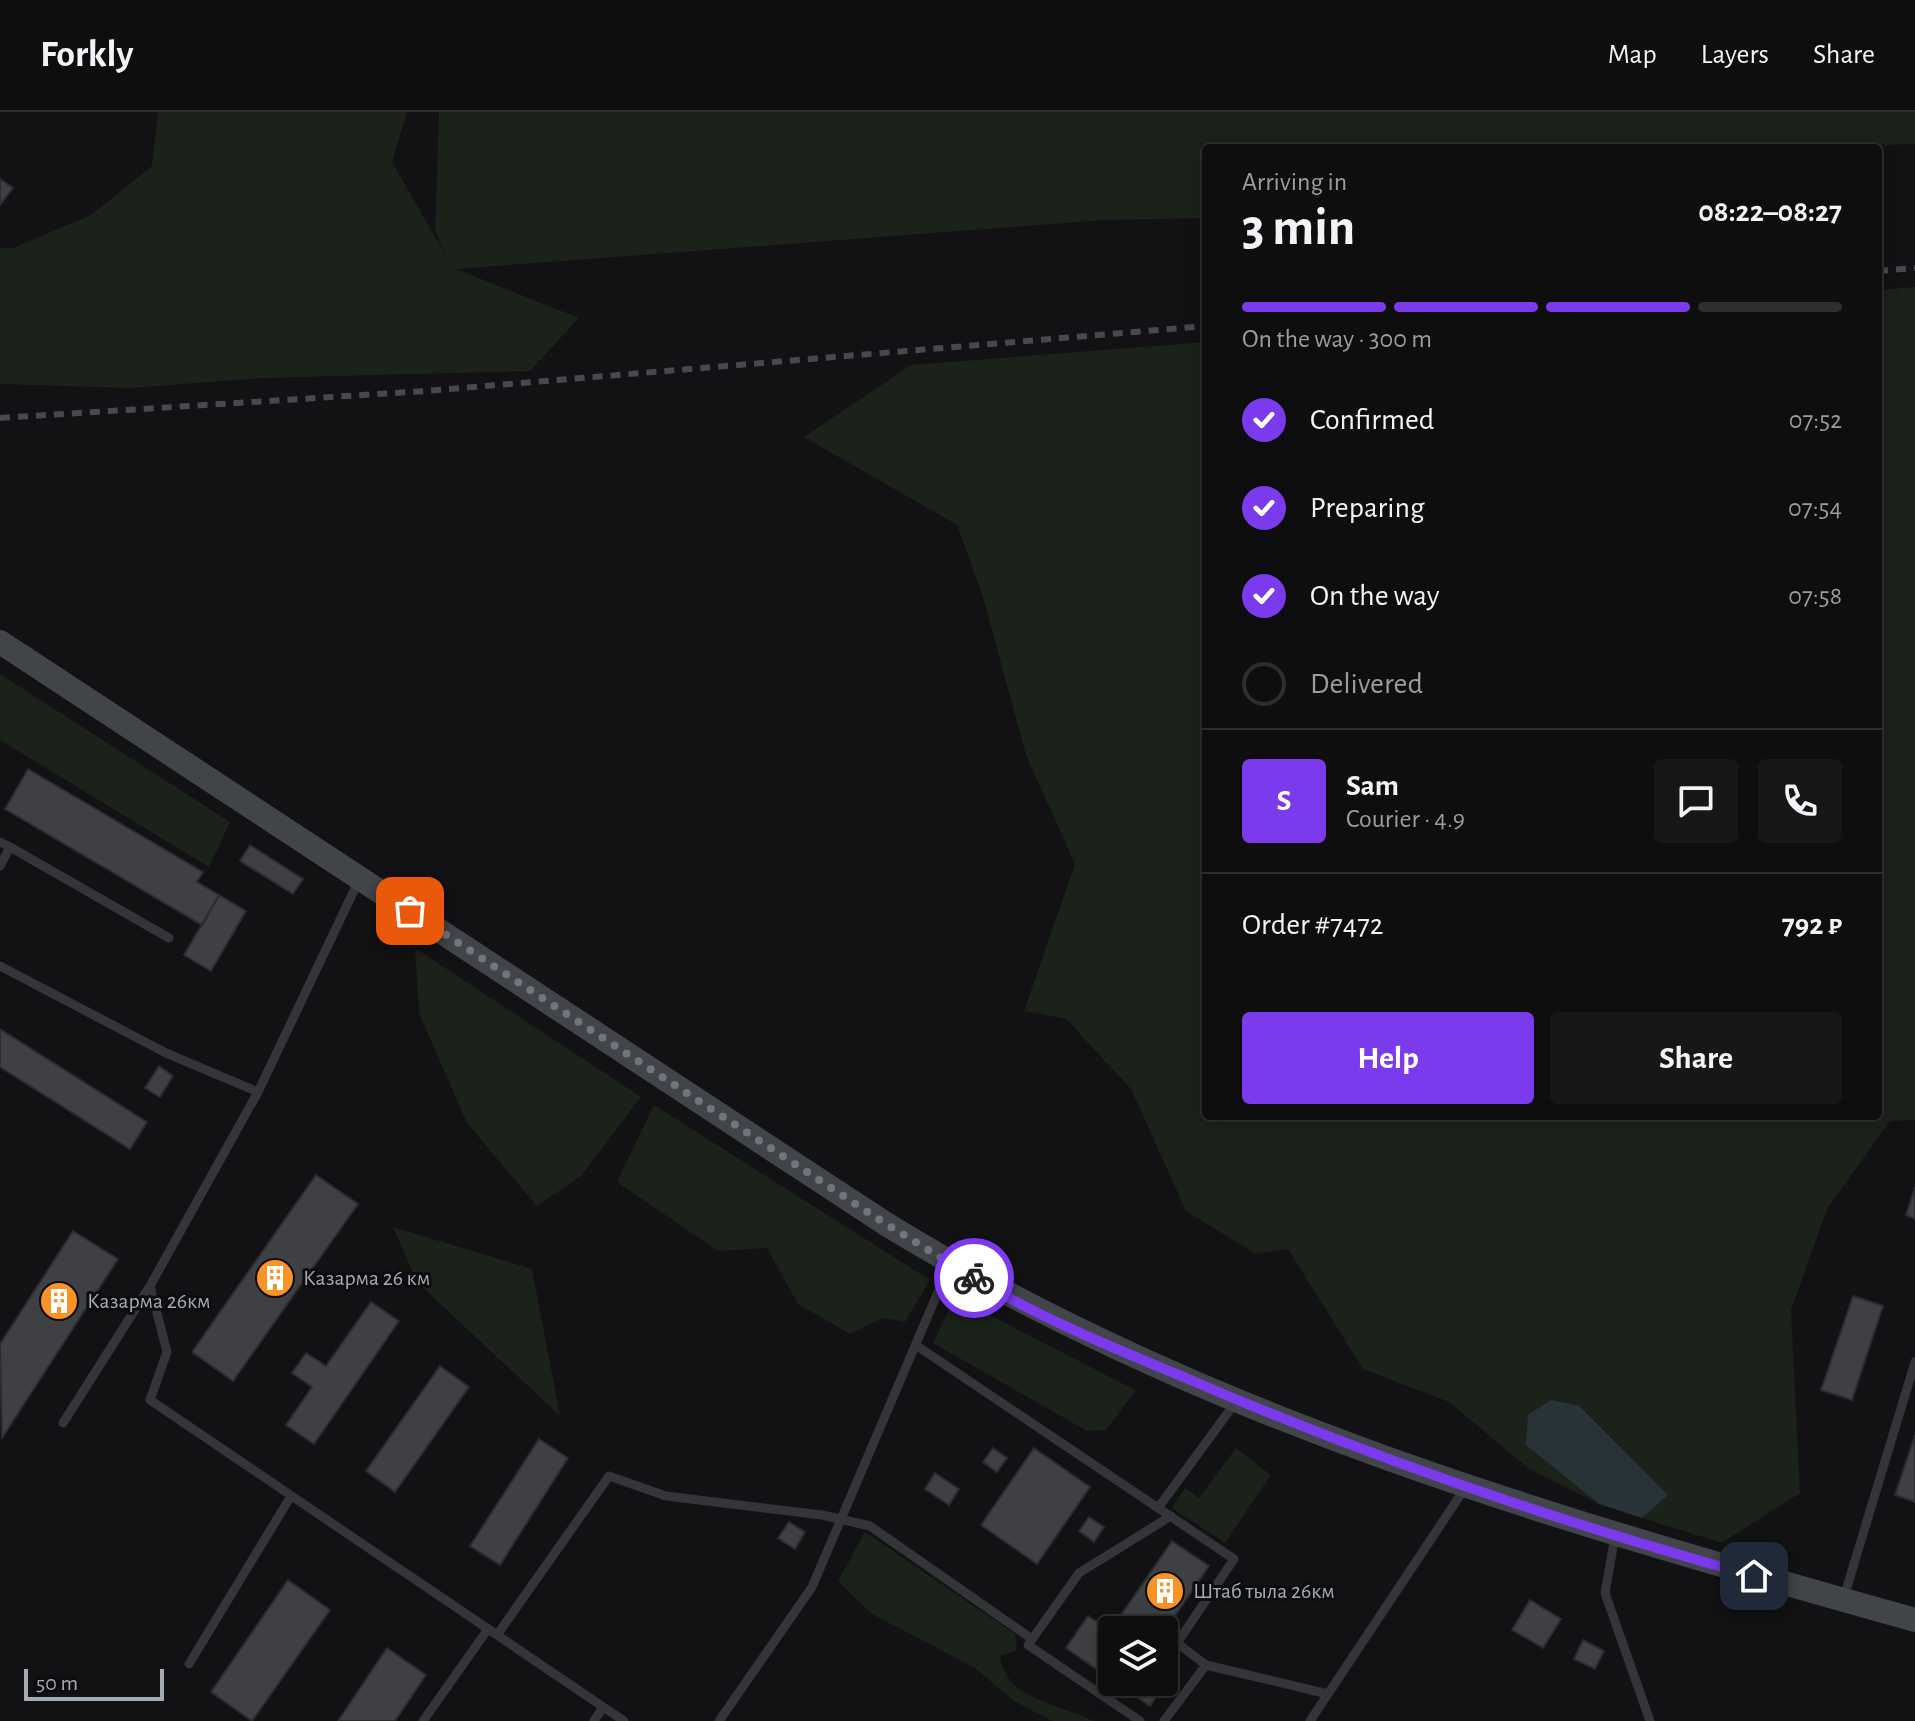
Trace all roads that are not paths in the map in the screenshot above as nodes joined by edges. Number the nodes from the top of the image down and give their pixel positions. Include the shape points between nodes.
1 (0, 642) edge
2 (0, 842) edge
3 (10, 847) junction
4 (0, 866) edge
5 (360, 878) junction
6 (169, 938) dead end
7 (0, 966) edge
8 (258, 1092) junction
9 (950, 1264) junction
10 (150, 1286) junction
11 (917, 1346) junction
12 (1915, 1362) edge
13 (1237, 1400) junction
14 (63, 1423) dead end
15 (1465, 1488) junction
16 (291, 1496) junction
17 (1158, 1508) junction
18 (1171, 1516) junction
19 (840, 1519) junction
20 (1615, 1536) junction
21 (1843, 1600) junction
22 (1915, 1620) edge
23 (493, 1632) junction
24 (1032, 1639) junction
25 (189, 1664) dead end
26 (1206, 1665) junction
27 (1328, 1694) junction
28 (603, 1707) junction
29 (423, 1721) edge
30 (594, 1721) edge
31 (624, 1721) edge
32 (719, 1721) edge
33 (1140, 1721) edge
34 (1164, 1721) edge
35 (1310, 1721) edge
36 (1650, 1721) edge

1 - 5 street
2 - 3 lane
3 - 4 lane
3 - 6 lane
5 - 8 lane
5 - 9 street
7 - 8 lane via 166,1053
8 - 10 lane
9 - 11 lane
9 - 13 street via 1096,1340
10 - 14 lane
10 - 16 lane via 167,1352 150,1400
11 - 17 lane
11 - 19 lane
12 - 21 lane
13 - 15 street
13 - 17 lane
15 - 20 street
15 - 27 lane
16 - 23 lane
16 - 25 lane
17 - 18 lane
18 - 24 lane via 1079,1573
18 - 26 lane via 1234,1559 1177,1643
19 - 23 lane via 666,1496 609,1476
19 - 24 lane via 870,1526
19 - 32 lane via 812,1587
20 - 21 street
20 - 36 lane via 1605,1593
21 - 22 street
23 - 28 lane
23 - 29 lane
24 - 33 lane via 1028,1645
26 - 27 lane
26 - 34 lane
27 - 35 lane
28 - 30 lane
28 - 31 lane

